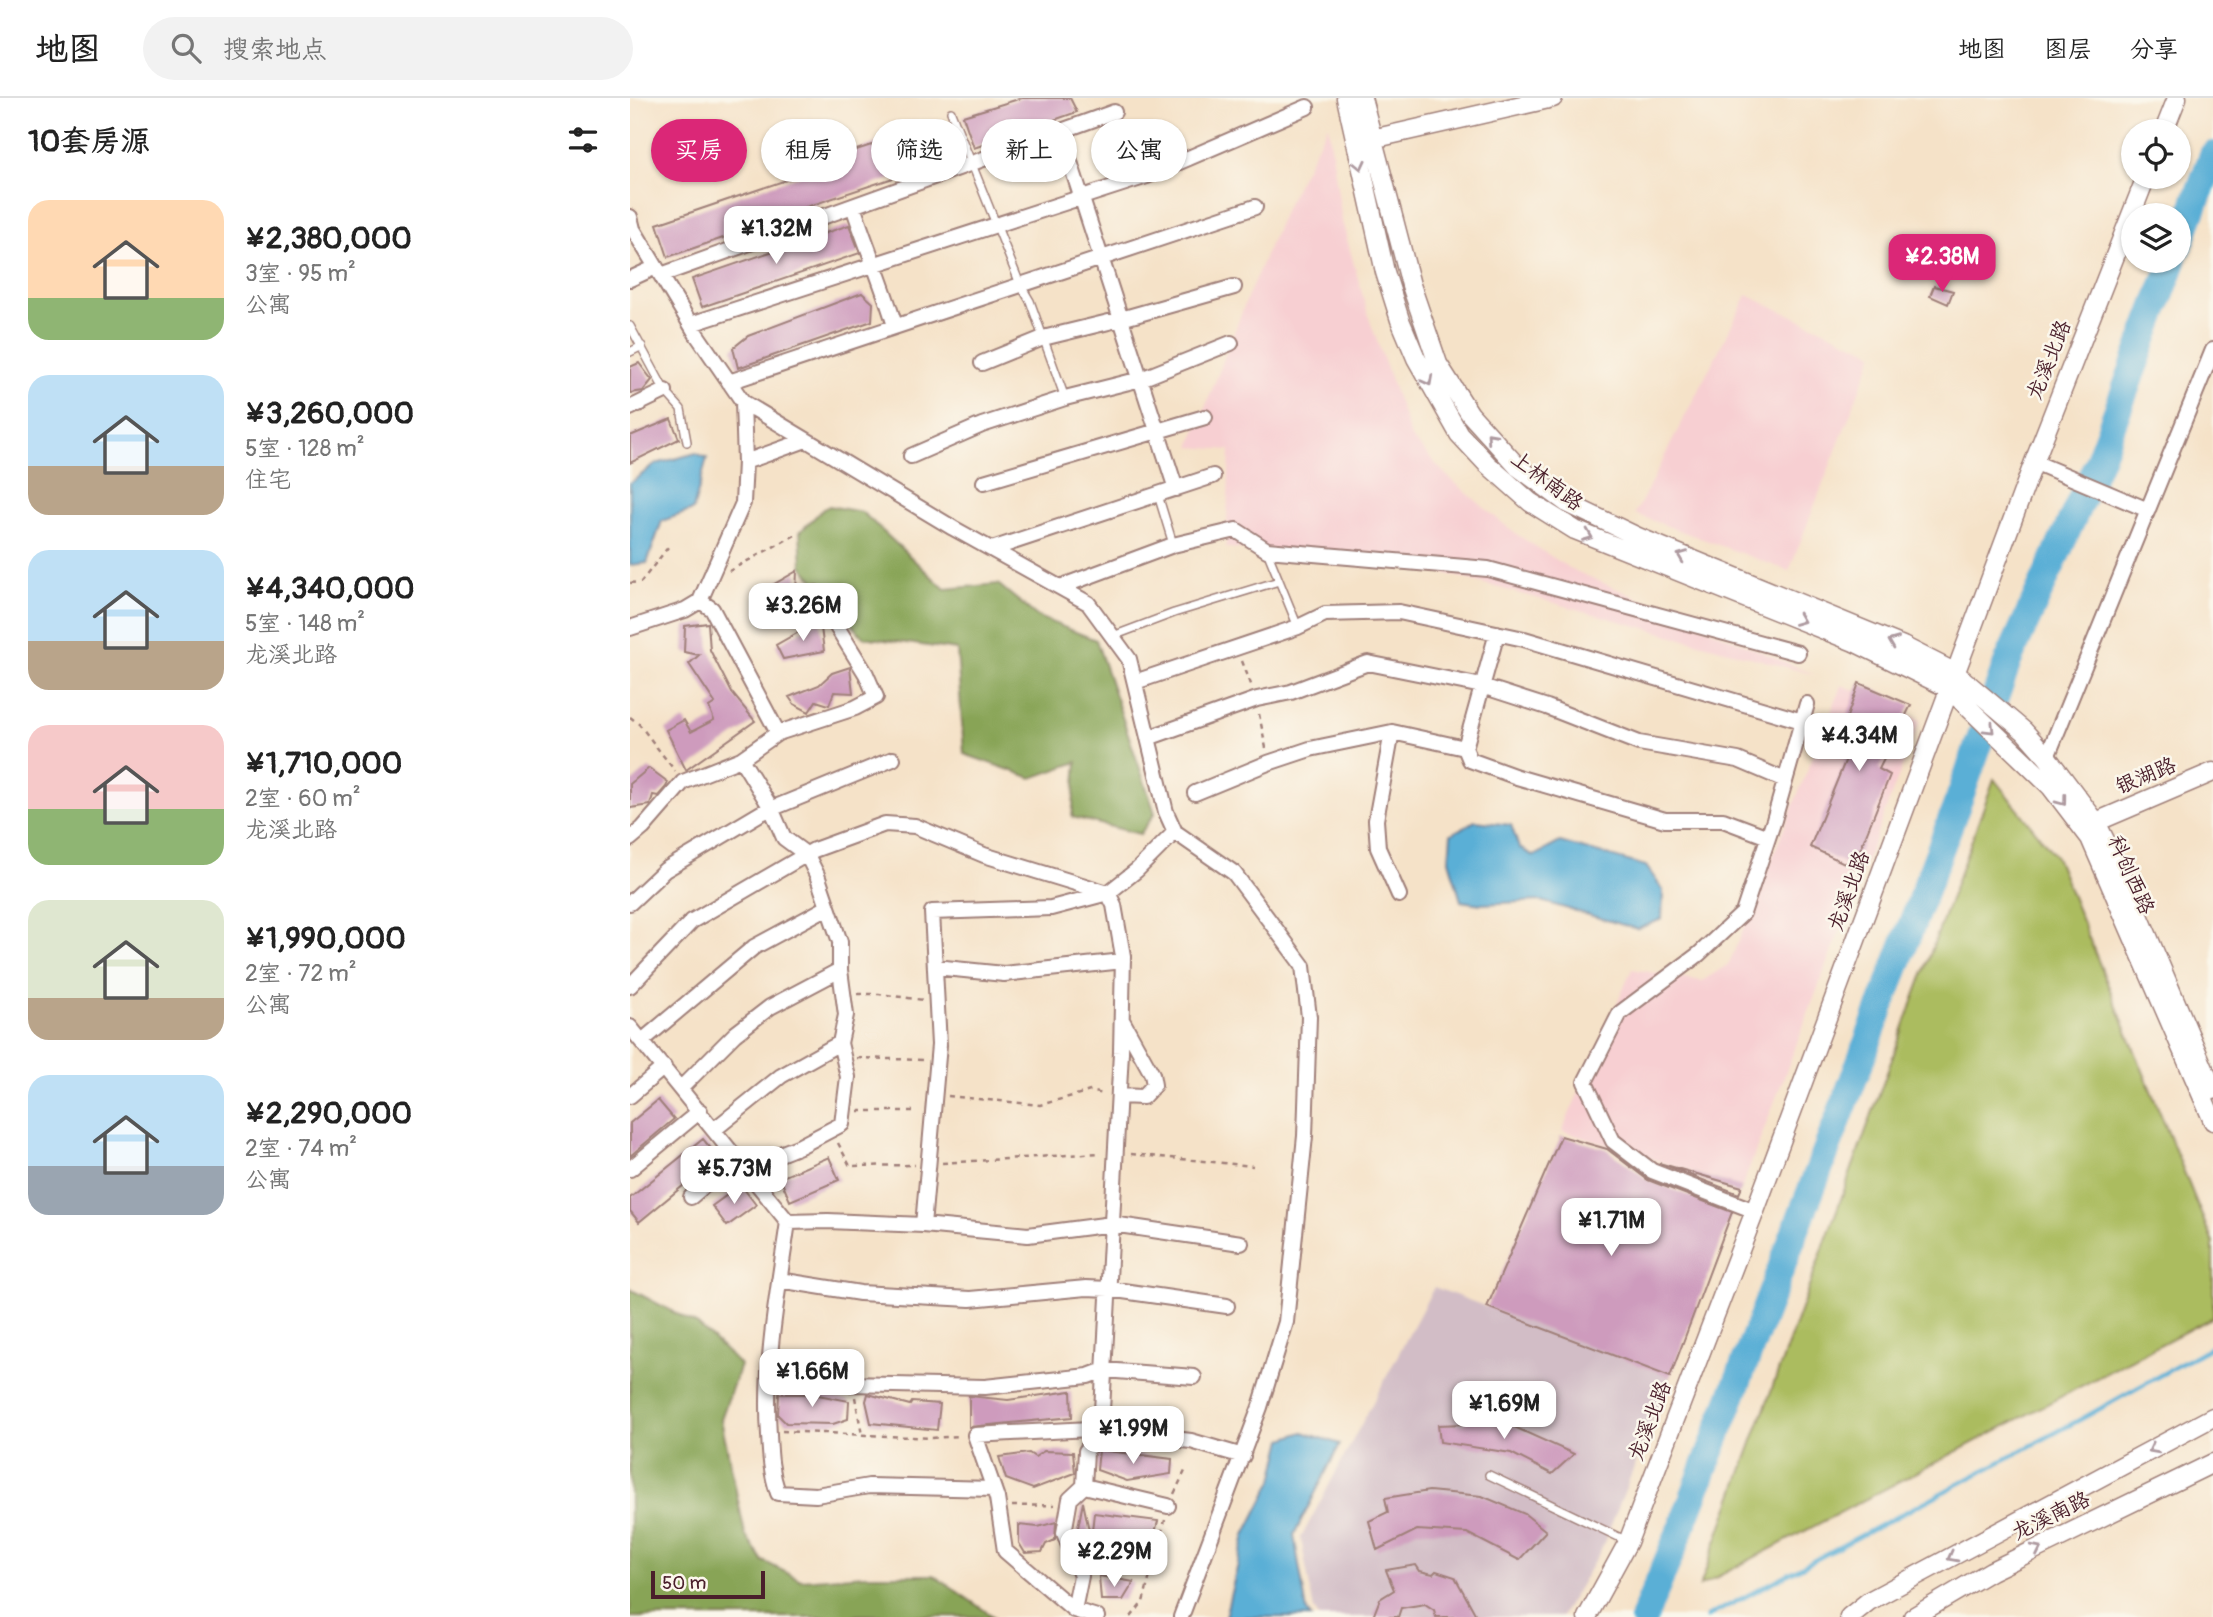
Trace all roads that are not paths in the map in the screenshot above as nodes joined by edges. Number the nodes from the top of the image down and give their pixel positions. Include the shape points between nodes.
1 (1346, 98) edge
2 (1362, 98) edge
3 (1553, 98) edge
4 (2177, 98) edge
5 (1307, 107) dead end
6 (951, 112) dead end
7 (1114, 112) dead end
8 (2169, 119) edge
9 (1077, 125) edge
10 (1372, 139) junction
11 (981, 160) edge
12 (972, 163) junction
13 (1077, 182) edge
14 (2141, 189) edge
15 (1082, 198) junction
16 (853, 205) junction
17 (1255, 207) dead end
18 (630, 217) edge
19 (996, 226) junction
20 (1101, 257) junction
21 (873, 265) junction
22 (658, 271) junction
23 (630, 279) edge
24 (1020, 284) junction
25 (1234, 287) dead end
26 (1121, 319) junction
27 (691, 324) junction
28 (630, 326) edge
29 (895, 326) junction
30 (1043, 338) junction
31 (1231, 343) dead end
32 (642, 346) junction
33 (2213, 350) edge
34 (630, 352) edge
35 (982, 363) dead end
36 (1141, 379) junction
37 (729, 382) junction
38 (665, 391) junction
39 (1065, 398) junction
40 (743, 402) junction
41 (630, 408) edge
42 (1205, 417) dead end
43 (1158, 431) junction
44 (806, 440) junction
45 (687, 442) dead end
46 (911, 456) dead end
47 (745, 462) junction
48 (2034, 462) junction
49 (1213, 476) dead end
50 (984, 482) dead end
51 (1176, 489) junction
52 (1158, 495) junction
53 (2144, 508) junction
54 (1173, 545) junction
55 (992, 549) junction
56 (1267, 550) junction
57 (1279, 580) junction
58 (1060, 587) junction
59 (816, 593) dead end
60 (700, 601) junction
61 (1298, 627) junction
62 (630, 628) edge
63 (1497, 633) junction
64 (1113, 637) junction
65 (1798, 653) dead end
66 (1951, 680) junction
67 (1135, 682) junction
68 (1482, 686) junction
69 (1807, 704) dead end
70 (1802, 721) junction
71 (1392, 732) junction
72 (778, 733) junction
73 (1148, 738) junction
74 (1465, 748) junction
75 (2047, 757) junction
76 (741, 759) junction
77 (893, 759) dead end
78 (2213, 772) edge
79 (1785, 780) junction
80 (1195, 793) dead end
81 (771, 808) junction
82 (2096, 822) junction
83 (1175, 832) junction
84 (1768, 837) junction
85 (630, 839) edge
86 (807, 855) junction
87 (1108, 893) junction
88 (1399, 895) dead end
89 (630, 903) edge
90 (828, 907) junction
91 (1123, 961) junction
92 (935, 967) junction
93 (840, 971) junction
94 (630, 986) edge
95 (1121, 1019) junction
96 (630, 1027) edge
97 (642, 1041) junction
98 (840, 1043) junction
99 (664, 1068) junction
100 (681, 1088) junction
101 (2213, 1090) edge
102 (630, 1096) edge
103 (1119, 1096) junction
104 (701, 1111) junction
105 (2213, 1121) edge
106 (715, 1129) junction
107 (741, 1163) junction
108 (630, 1169) edge
109 (691, 1197) dead end
110 (1755, 1211) junction
111 (788, 1222) junction
112 (1112, 1224) junction
113 (923, 1225) junction
114 (1241, 1243) dead end
115 (779, 1280) junction
116 (1109, 1289) junction
117 (1227, 1306) dead end
118 (769, 1369) junction
119 (1104, 1370) junction
120 (1194, 1377) dead end
121 (2213, 1417) edge
122 (1101, 1430) junction
123 (1242, 1456) junction
124 (2213, 1463) edge
125 (1489, 1475) dead end
126 (1084, 1486) junction
127 (994, 1489) junction
128 (1168, 1506) road end
129 (1628, 1542) junction
130 (1074, 1610) junction
131 (1097, 1617) edge
132 (1181, 1617) edge
133 (1587, 1617) edge
134 (1849, 1617) edge
135 (1913, 1617) edge

1 -> 66 street, 上林南路 via 1400,320 1436,397 1459,434 1487,464 1530,502 1575,530
2 - 10 street, 上林南路
3 - 10 street
4 - 8 street
5 - 15 street via 1147,176
6 - 12 lane
7 - 9 street
66 -> 10 street, 上林南路 via 1903,646 1567,503 1518,467 1470,414 1438,364 1411,285
11 - 12 street
12 - 16 street
12 - 19 lane
13 - 15 street
14 - 48 street, 龙溪北路
15 - 19 street
15 - 20 street
16 - 21 street
16 - 22 street
17 - 20 street
18 - 22 street
19 - 21 street
19 - 24 lane
20 - 24 street
20 - 26 street
21 - 27 street
21 - 29 street
22 - 23 street
22 - 27 street
24 - 29 street
24 - 30 lane
25 - 26 street
26 - 30 street
26 - 36 street
27 - 37 street
28 - 32 lane
29 - 37 street
30 - 35 street
30 - 39 lane
31 - 36 street
32 - 34 lane
32 - 38 lane
33 - 53 street
36 - 39 street
36 - 43 street
37 - 40 street
38 - 41 street
38 - 45 lane via 681,409
39 - 46 street via 982,425
40 - 44 street
40 - 47 street
42 - 43 street
43 - 50 street
43 - 51 street
44 - 47 street
44 - 55 street
47 - 60 street via 743,503
48 - 53 street
48 - 66 street, 龙溪北路
49 - 51 street
51 - 52 street
52 - 54 lane
52 - 55 street
53 - 75 street
54 - 56 street via 1236,530
54 - 58 street
55 - 58 street
56 - 57 lane
56 - 65 street via 1488,569
57 - 61 lane
57 - 64 lane
58 - 64 street via 1088,603
59 - 72 street via 876,696 855,708
60 - 62 street
60 - 72 street via 712,609
61 - 63 street via 1325,614 1399,612
61 - 67 street
63 - 68 street
63 - 70 street
64 - 67 street via 1129,659
66 - 75 street, 科创西路 via 1974,687
66 -> 105 street, 科创西路 via 1967,705 2051,787 2090,838
66 - 110 street, 龙溪北路
67 - 73 street
68 - 73 street via 1367,663
68 - 74 street
68 - 79 street via 1639,743 1738,760
69 - 70 street
70 - 79 street
71 - 74 street
71 - 80 street via 1310,750
71 - 88 street via 1376,820 1378,848
72 - 76 street
73 - 83 street
74 - 84 street via 1470,760 1665,820 1723,820
75 - 82 street, 科创西路
76 - 81 street
76 - 85 street via 683,782
77 - 81 street
78 - 82 street, 银湖路
79 - 84 street
81 - 86 street via 784,838
81 - 89 street via 665,870
82 - 101 street, 科创西路
83 - 87 street
83 - 123 street via 1234,873 1303,966 1308,1017 1305,1136 1286,1322
84 - 110 street via 1743,913 1699,954 1620,1013 1585,1082 1613,1141 1652,1171
86 - 87 street via 885,824 915,826 984,855
86 - 90 street
86 - 94 street via 692,921
87 - 91 street
87 - 92 street via 1051,908 932,912
90 - 93 street via 840,942
90 - 97 street via 754,947
91 - 92 street via 1004,974
91 - 95 street
92 - 113 street via 939,1045
93 - 98 street via 846,1015
93 - 100 street via 770,1007 735,1034
95 - 103 street
95 - 103 street via 1152,1074 1154,1086 1143,1097
96 - 97 street
97 - 99 street
98 - 106 street via 781,1076
98 - 107 street via 848,1077 842,1124 800,1146
99 - 100 street
99 - 102 street
100 - 104 street
103 - 112 street
104 - 106 street
104 - 108 street
106 - 107 street
107 - 109 street
107 - 111 street
110 - 129 street, 龙溪北路
111 - 113 street
111 - 115 street
112 - 113 street via 1028,1235
112 - 114 street
112 - 116 street
115 - 116 street via 860,1293 970,1299 1087,1287
115 - 118 street
116 - 117 street
116 - 119 street
118 - 119 street via 852,1384 985,1387 1088,1376
118 - 127 street via 768,1430 778,1493 816,1495 869,1486
119 - 120 street
119 - 122 street
121 -> 134 street via 1869,1601
122 - 123 street via 1191,1441
122 - 126 street via 1087,1451
122 - 127 street via 975,1435
123 - 132 street
135 -> 124 street, 龙溪南路 via 1991,1571
125 - 129 lane
126 - 128 street
126 - 130 street via 1070,1499 1064,1533 1081,1576
127 - 130 street via 1005,1551
129 - 133 street, 龙溪北路
130 - 131 street

